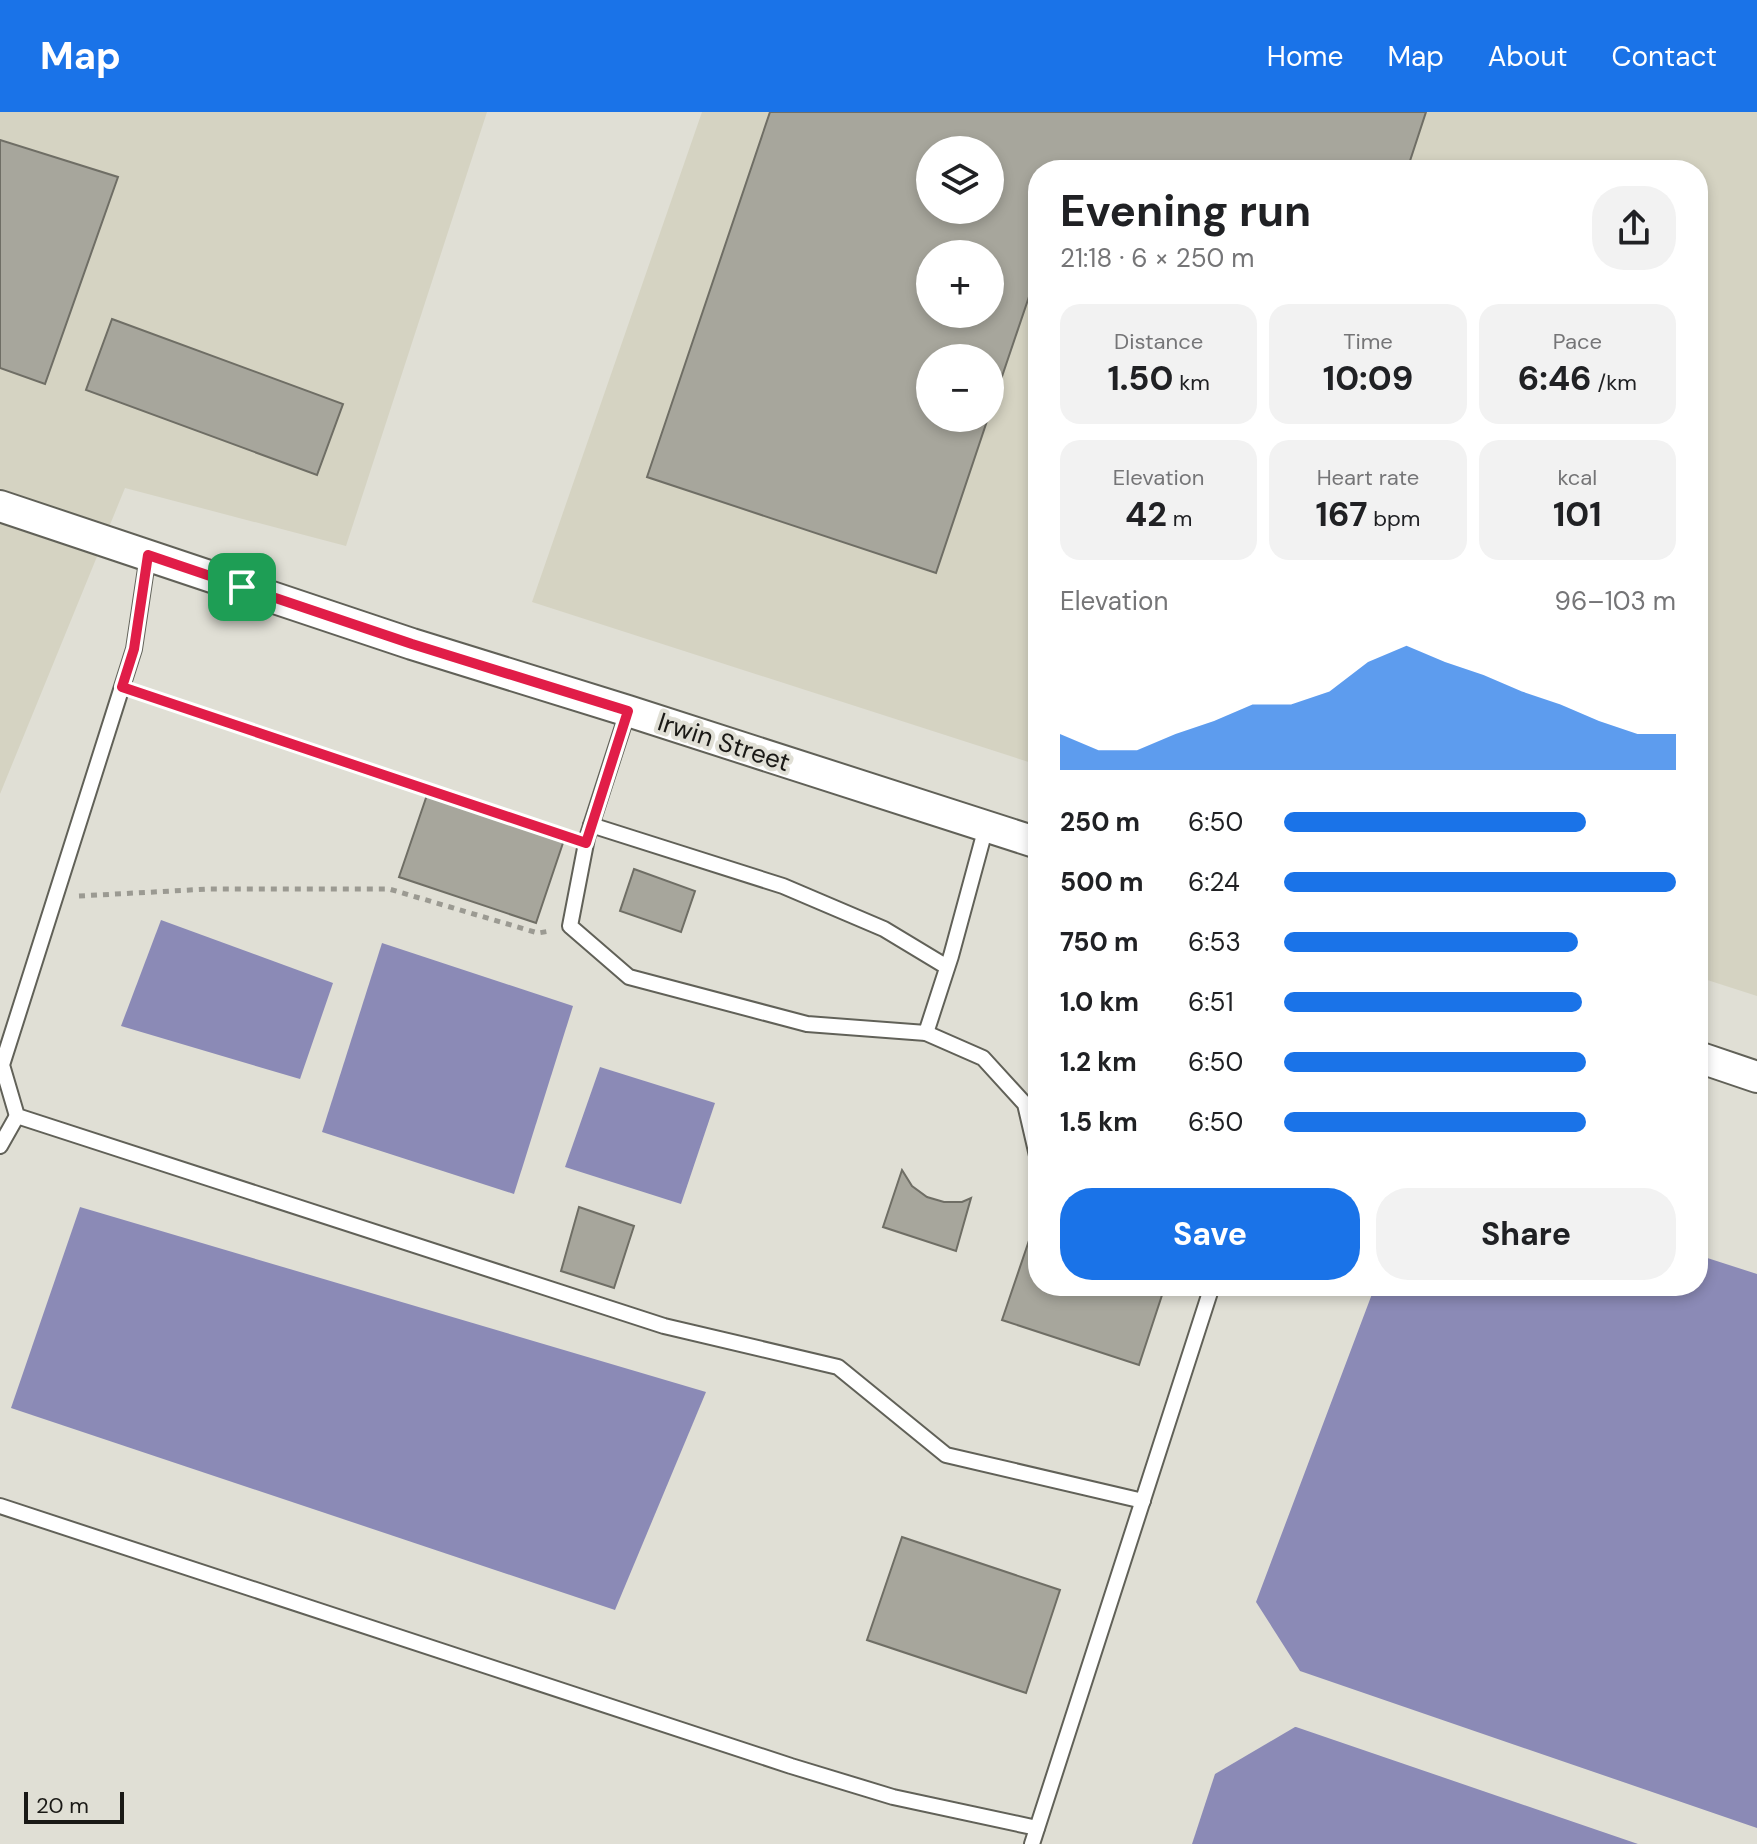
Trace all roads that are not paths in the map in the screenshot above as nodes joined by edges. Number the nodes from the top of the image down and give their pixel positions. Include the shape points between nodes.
1 (0, 506) edge
2 (148, 555) junction
3 (628, 711) junction
4 (591, 825) junction
5 (986, 827) junction
6 (1028, 840) edge
7 (947, 967) junction
8 (926, 1033) junction
9 (1708, 1060) edge
10 (1757, 1077) edge
11 (17, 1116) junction
12 (1028, 1117) edge
13 (0, 1146) edge
14 (1209, 1296) edge
15 (1143, 1501) junction
16 (0, 1506) edge
17 (1037, 1828) junction
18 (1032, 1844) edge

1 - 2 street, Irwin Street
2 - 3 street, Irwin Street
2 - 11 lane via 134,649 2,1065
3 - 4 lane
3 - 5 street, Irwin Street
4 - 7 lane via 783,886 884,929
4 - 8 lane via 570,926 629,977 807,1024
5 - 6 street, Irwin Street
5 - 7 lane
7 - 8 lane
8 - 12 lane via 983,1058 1025,1104
9 - 10 street
11 - 13 lane
11 - 15 lane via 664,1326 838,1367 946,1455
14 - 15 lane
15 - 17 lane
16 - 17 lane via 791,1766 893,1797
17 - 18 lane

